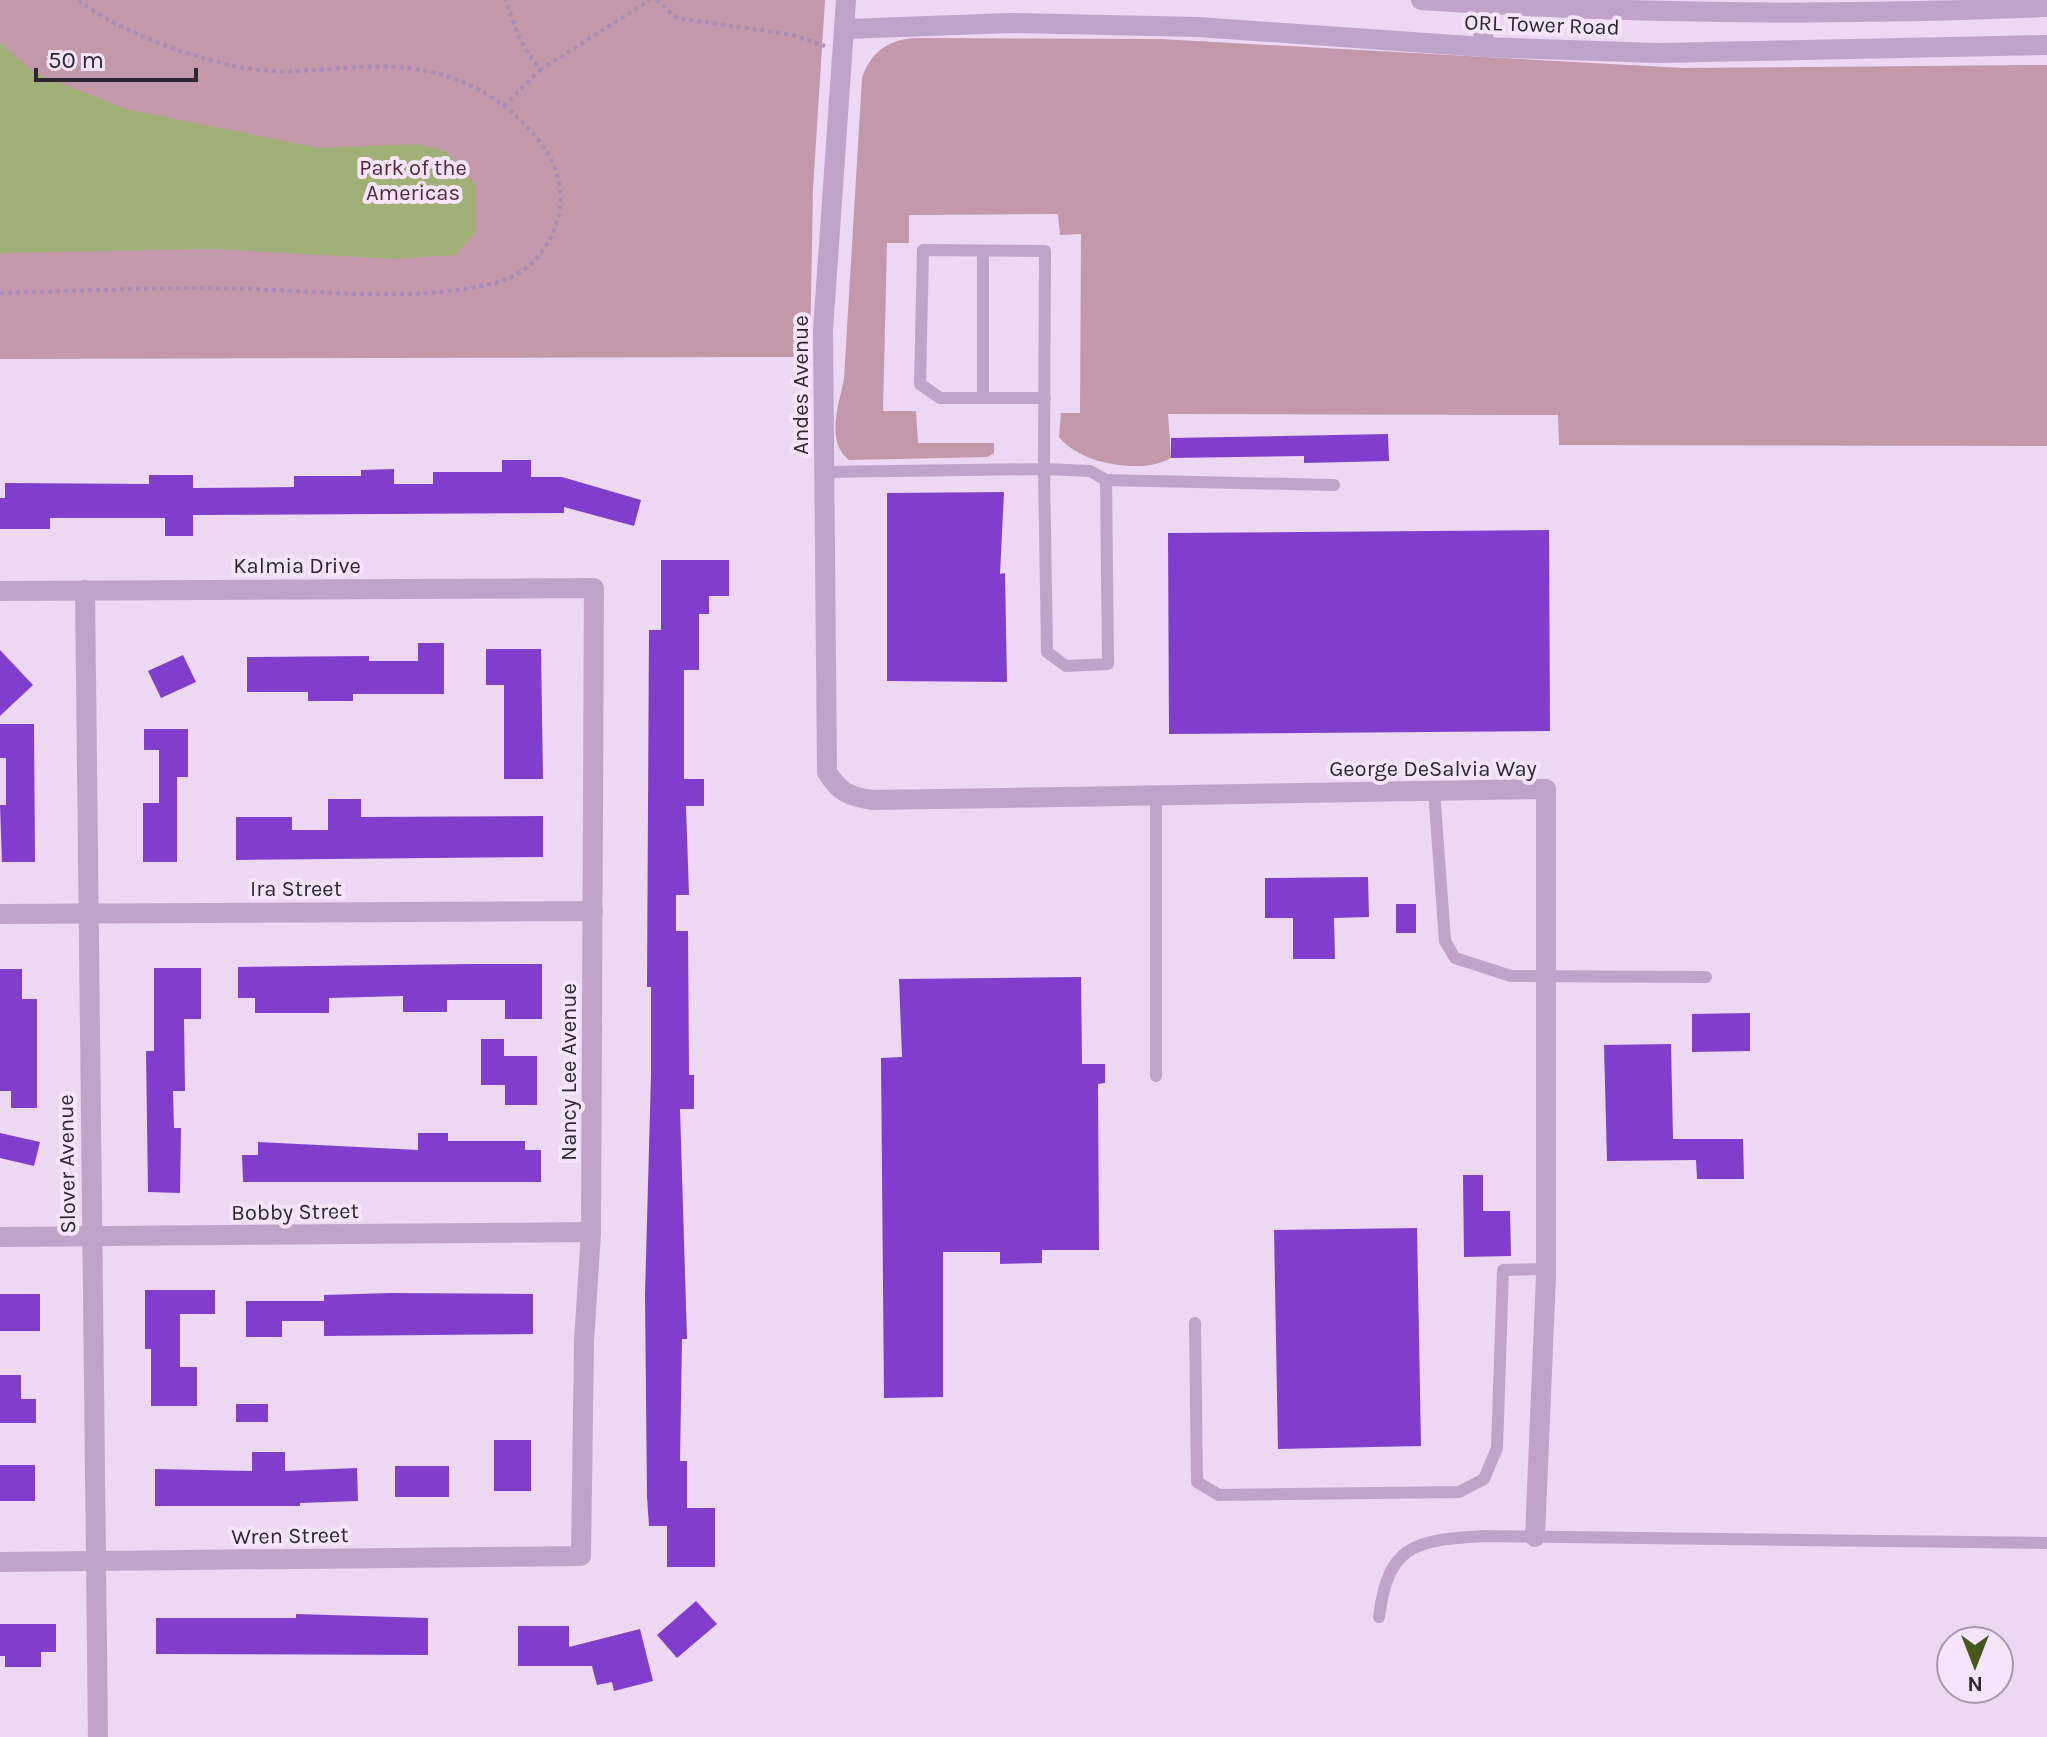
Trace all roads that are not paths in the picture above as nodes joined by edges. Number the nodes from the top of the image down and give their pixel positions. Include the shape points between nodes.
1 (846, 0) edge
2 (1421, 0) edge
3 (1484, 2) edge
4 (1960, 5) edge
5 (2047, 7) edge
6 (844, 39) junction
7 (2047, 45) edge
8 (1483, 47) junction
9 (1959, 47) junction
10 (983, 251) junction
11 (983, 398) junction
12 (1045, 398) junction
13 (1044, 469) junction
14 (824, 472) junction
15 (1106, 480) junction
16 (1334, 485) dead end
17 (594, 588) joint
18 (85, 590) junction
19 (0, 591) edge
20 (827, 772) joint
21 (1434, 790) junction
22 (1156, 793) junction
23 (593, 911) junction
24 (86, 913) junction
25 (0, 914) edge
26 (1546, 976) junction
27 (1706, 977) dead end
28 (1156, 1076) dead end
29 (591, 1232) junction
30 (0, 1237) edge
31 (91, 1237) junction
32 (1546, 1269) junction
33 (1195, 1323) dead end
34 (1535, 1537) junction
35 (2047, 1543) edge
36 (581, 1556) joint
37 (96, 1561) junction
38 (0, 1562) edge
39 (1379, 1617) dead end
40 (98, 1737) edge

1 - 6 street, Andes Avenue
2 - 3 street, ORL Tower Road
3 - 4 street, ORL Tower Road via 1661,12
3 - 8 street
4 - 5 street, ORL Tower Road
4 - 9 street
6 - 8 street, ORL Tower Road via 1011,23 1198,27
6 - 14 street, Andes Avenue via 823,330
7 - 9 street, ORL Tower Road
8 - 9 street, ORL Tower Road via 1657,53
10 - 11 lane
10 - 11 lane via 923,250 920,384 940,398
10 - 12 lane via 1045,251
11 - 12 lane
12 - 13 lane
13 - 14 lane
13 - 15 lane via 1090,471
13 - 15 lane via 1047,652 1066,666 1108,664
14 - 20 street, Andes Avenue
15 - 16 lane
17 - 18 street, Kalmia Drive
17 - 23 street, Nancy Lee Avenue
18 - 19 street, Kalmia Drive
18 - 24 street, Slover Avenue
20 - 22 street, George DeSalvia Way via 836,787 852,797 873,800
21 - 22 street, George DeSalvia Way
21 - 26 lane via 1445,941 1455,958 1511,976
21 - 26 street, George DeSalvia Way via 1546,789
22 - 28 lane
23 - 24 street, Ira Street
23 - 29 street, Nancy Lee Avenue
24 - 25 street, Ira Street
24 - 31 street, Slover Avenue
26 - 27 lane
26 - 32 street, George DeSalvia Way
29 - 31 street, Bobby Street
29 - 36 street, Nancy Lee Avenue
30 - 31 street, Bobby Street
31 - 37 street, Slover Avenue
32 - 33 lane via 1503,1270 1497,1448 1484,1479 1459,1492 1219,1495 1197,1482
32 - 34 street, George DeSalvia Way
34 - 35 lane
34 - 39 lane via 1439,1538 1414,1545 1390,1569
36 - 37 street, Wren Street
37 - 38 street, Wren Street
37 - 40 street, Slover Avenue

